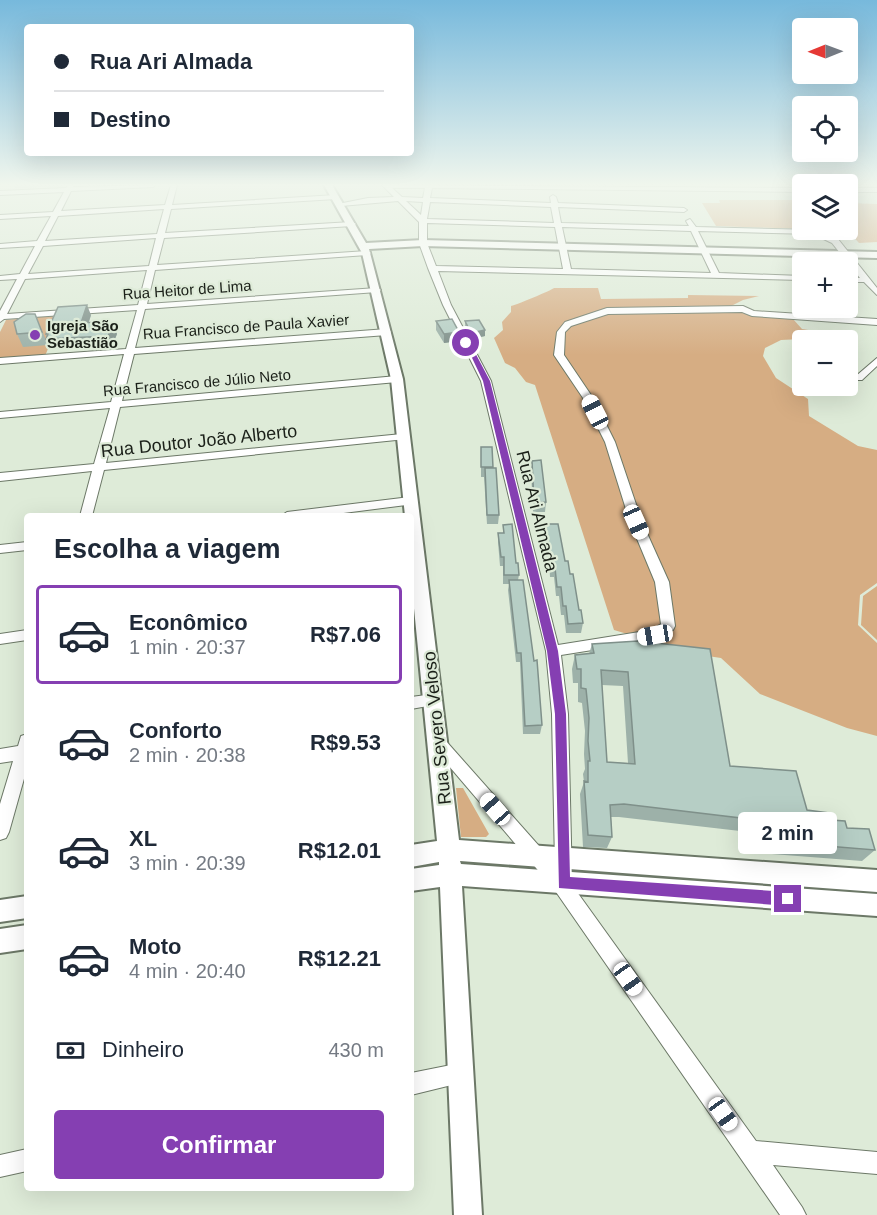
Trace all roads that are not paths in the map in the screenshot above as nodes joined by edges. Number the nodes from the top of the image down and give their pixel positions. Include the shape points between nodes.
1 (67, 242) edge
2 (158, 242) edge
3 (362, 242) edge
4 (561, 242) edge
5 (700, 242) edge
6 (41, 243) junction
7 (423, 243) junction
8 (0, 246) edge
9 (562, 247) junction
10 (366, 250) junction
11 (704, 251) junction
12 (792, 253) edge
13 (858, 255) edge
14 (877, 255) edge
15 (151, 268) junction
16 (432, 268) junction
17 (858, 268) edge
18 (497, 269) junction
19 (567, 271) junction
20 (716, 276) junction
21 (23, 277) junction
22 (792, 278) edge
23 (0, 279) edge
24 (497, 282) dead end
25 (858, 282) edge
26 (873, 286) edge
27 (377, 290) junction
28 (140, 306) junction
29 (0, 318) edge
30 (877, 322) edge
31 (387, 332) junction
32 (128, 351) junction
33 (0, 361) edge
34 (877, 361) edge
35 (859, 378) dead end
36 (397, 379) junction
37 (115, 405) junction
38 (0, 415) edge
39 (402, 437) junction
40 (98, 468) junction
41 (0, 477) edge
42 (410, 501) junction
43 (87, 513) edge
44 (312, 513) edge
45 (411, 513) edge
46 (24, 546) edge
47 (0, 549) edge
48 (414, 562) edge
49 (416, 592) edge
50 (24, 635) edge
51 (0, 639) edge
52 (553, 651) junction
53 (434, 700) junction
54 (414, 703) edge
55 (438, 745) junction
56 (24, 749) edge
57 (24, 754) edge
58 (0, 756) edge
59 (0, 832) edge
60 (449, 850) junction
61 (414, 856) edge
62 (537, 857) junction
63 (563, 859) junction
64 (450, 874) junction
65 (414, 880) edge
66 (877, 881) edge
67 (562, 883) junction
68 (877, 905) edge
69 (24, 907) edge
70 (0, 911) edge
71 (24, 937) edge
72 (0, 941) edge
73 (461, 1074) junction
74 (414, 1083) edge
75 (750, 1152) junction
76 (24, 1161) edge
77 (877, 1163) edge
78 (0, 1166) edge
79 (468, 1215) edge
80 (794, 1215) edge

1 - 6 street
2 - 15 street
3 - 10 street, Rua Severo Veloso
4 - 9 street
5 - 11 street
6 - 8 street
6 - 21 street
7 - 9 street
7 - 10 street
7 - 16 street, Rua Ari Almada
9 - 11 street
9 - 19 street
10 - 15 street
10 - 27 street, Rua Severo Veloso
11 - 12 street
11 - 20 street
13 - 14 street
15 - 21 street
15 - 28 street
16 - 18 street
16 - 52 street, Rua Ari Almada via 486,381
17 - 26 street
18 - 19 street
18 - 24 street
19 - 20 street
20 - 22 street
21 - 23 street
21 - 29 street
25 - 26 street
27 - 28 street, Rua Heitor de Lima
27 - 31 street, Rua Severo Veloso
28 - 29 street, Rua Heitor de Lima
28 - 32 street
30 - 52 street via 752,313 743,309 658,309 607,311 568,324 561,332 559,355 588,398 610,442 636,522 662,582 668,626 655,635
31 - 32 street, Rua Francisco de Paula Xavier
31 - 36 street, Rua Severo Veloso
32 - 33 street, Rua Francisco de Paula Xavier
32 - 37 street
34 - 35 street
36 - 37 street, Rua Francisco de Júlio Neto
36 - 39 street, Rua Severo Veloso
37 - 38 street, Rua Francisco de Júlio Neto
37 - 40 street
39 - 40 street, Rua Doutor João Alberto
39 - 42 street, Rua Severo Veloso
40 - 41 street, Rua Doutor João Alberto
40 - 43 street
42 - 44 street
42 - 45 street, Rua Severo Veloso
46 - 47 street
48 - 49 street, Rua Severo Veloso
49 - 53 street, Rua Severo Veloso
50 - 51 street
52 - 63 street, Rua Ari Almada via 560,714
53 - 54 street
53 - 55 street, Rua Severo Veloso
55 - 60 street, Rua Severo Veloso
55 - 62 street
56 - 58 street
57 - 59 street
60 - 61 street
60 - 62 street
60 - 64 street, Rua Severo Veloso
62 - 63 street
62 - 67 street
63 - 66 street
63 - 67 street, Rua Ari Almada
64 - 65 street
64 - 67 street
64 - 73 street, Rua Severo Veloso
67 - 68 street
67 - 75 street
69 - 70 street
71 - 72 street
73 - 74 street
73 - 79 street, Rua Severo Veloso
75 - 77 street
75 - 80 street
76 - 78 street

